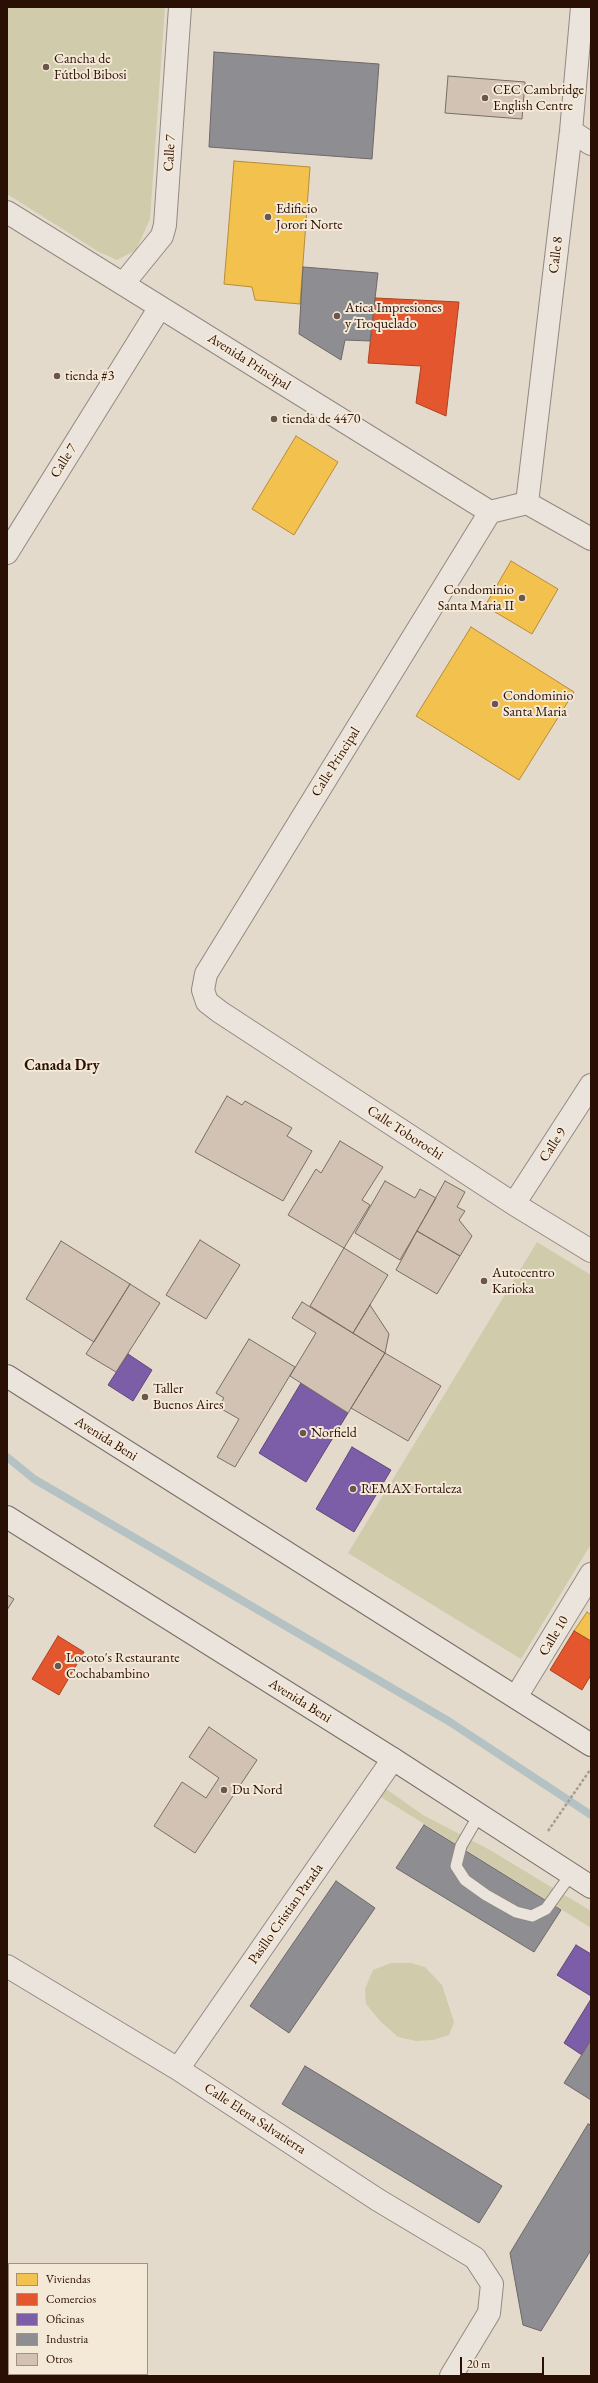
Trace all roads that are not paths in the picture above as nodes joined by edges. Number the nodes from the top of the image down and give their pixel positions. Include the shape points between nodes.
1 (180, 7) edge
2 (582, 7) edge
3 (571, 131) junction
4 (591, 144) edge
5 (7, 212) edge
6 (123, 284) junction
7 (160, 308) junction
8 (527, 503) junction
9 (490, 512) junction
10 (591, 539) edge
11 (7, 553) edge
12 (220, 1012) joint
13 (591, 1085) edge
14 (514, 1204) junction
15 (591, 1251) edge
16 (7, 1376) edge
17 (7, 1518) edge
18 (591, 1574) edge
19 (516, 1697) junction
20 (591, 1745) edge
21 (393, 1759) junction
22 (479, 1815) junction
23 (583, 1882) edge
24 (7, 1966) edge
25 (178, 2069) junction
26 (451, 2376) edge

1 - 6 street, Calle 7 via 165,224 162,236
2 - 3 street, Calle 8
3 - 4 street
3 - 8 street, Calle 8
5 - 6 street, Avenida Principal
6 - 7 street, Avenida Principal
7 - 9 street, Avenida Principal
7 - 11 street, Calle 7
8 - 9 street
8 - 10 street
9 - 12 street, Calle Principal via 206,974 203,990 207,1002
12 - 14 street, Calle Toborochi
13 - 14 street, Calle 9
14 - 15 street, Calle Toborochi
16 - 19 street, Avenida Beni
17 - 21 street, Avenida Beni
18 - 19 street, Calle 10
19 - 20 street, Avenida Beni
21 - 22 street, Avenida Beni
21 - 25 street, Pasillo Cristian Parada
22 - 23 street, Avenida Beni
22 - 23 lane via 461,1846 456,1866 465,1880 486,1895 516,1912 532,1916
24 - 25 street, Calle Elena Salvatierra
25 - 26 street, Calle Elena Salvatierra via 378,2200 475,2258 492,2284 489,2313

